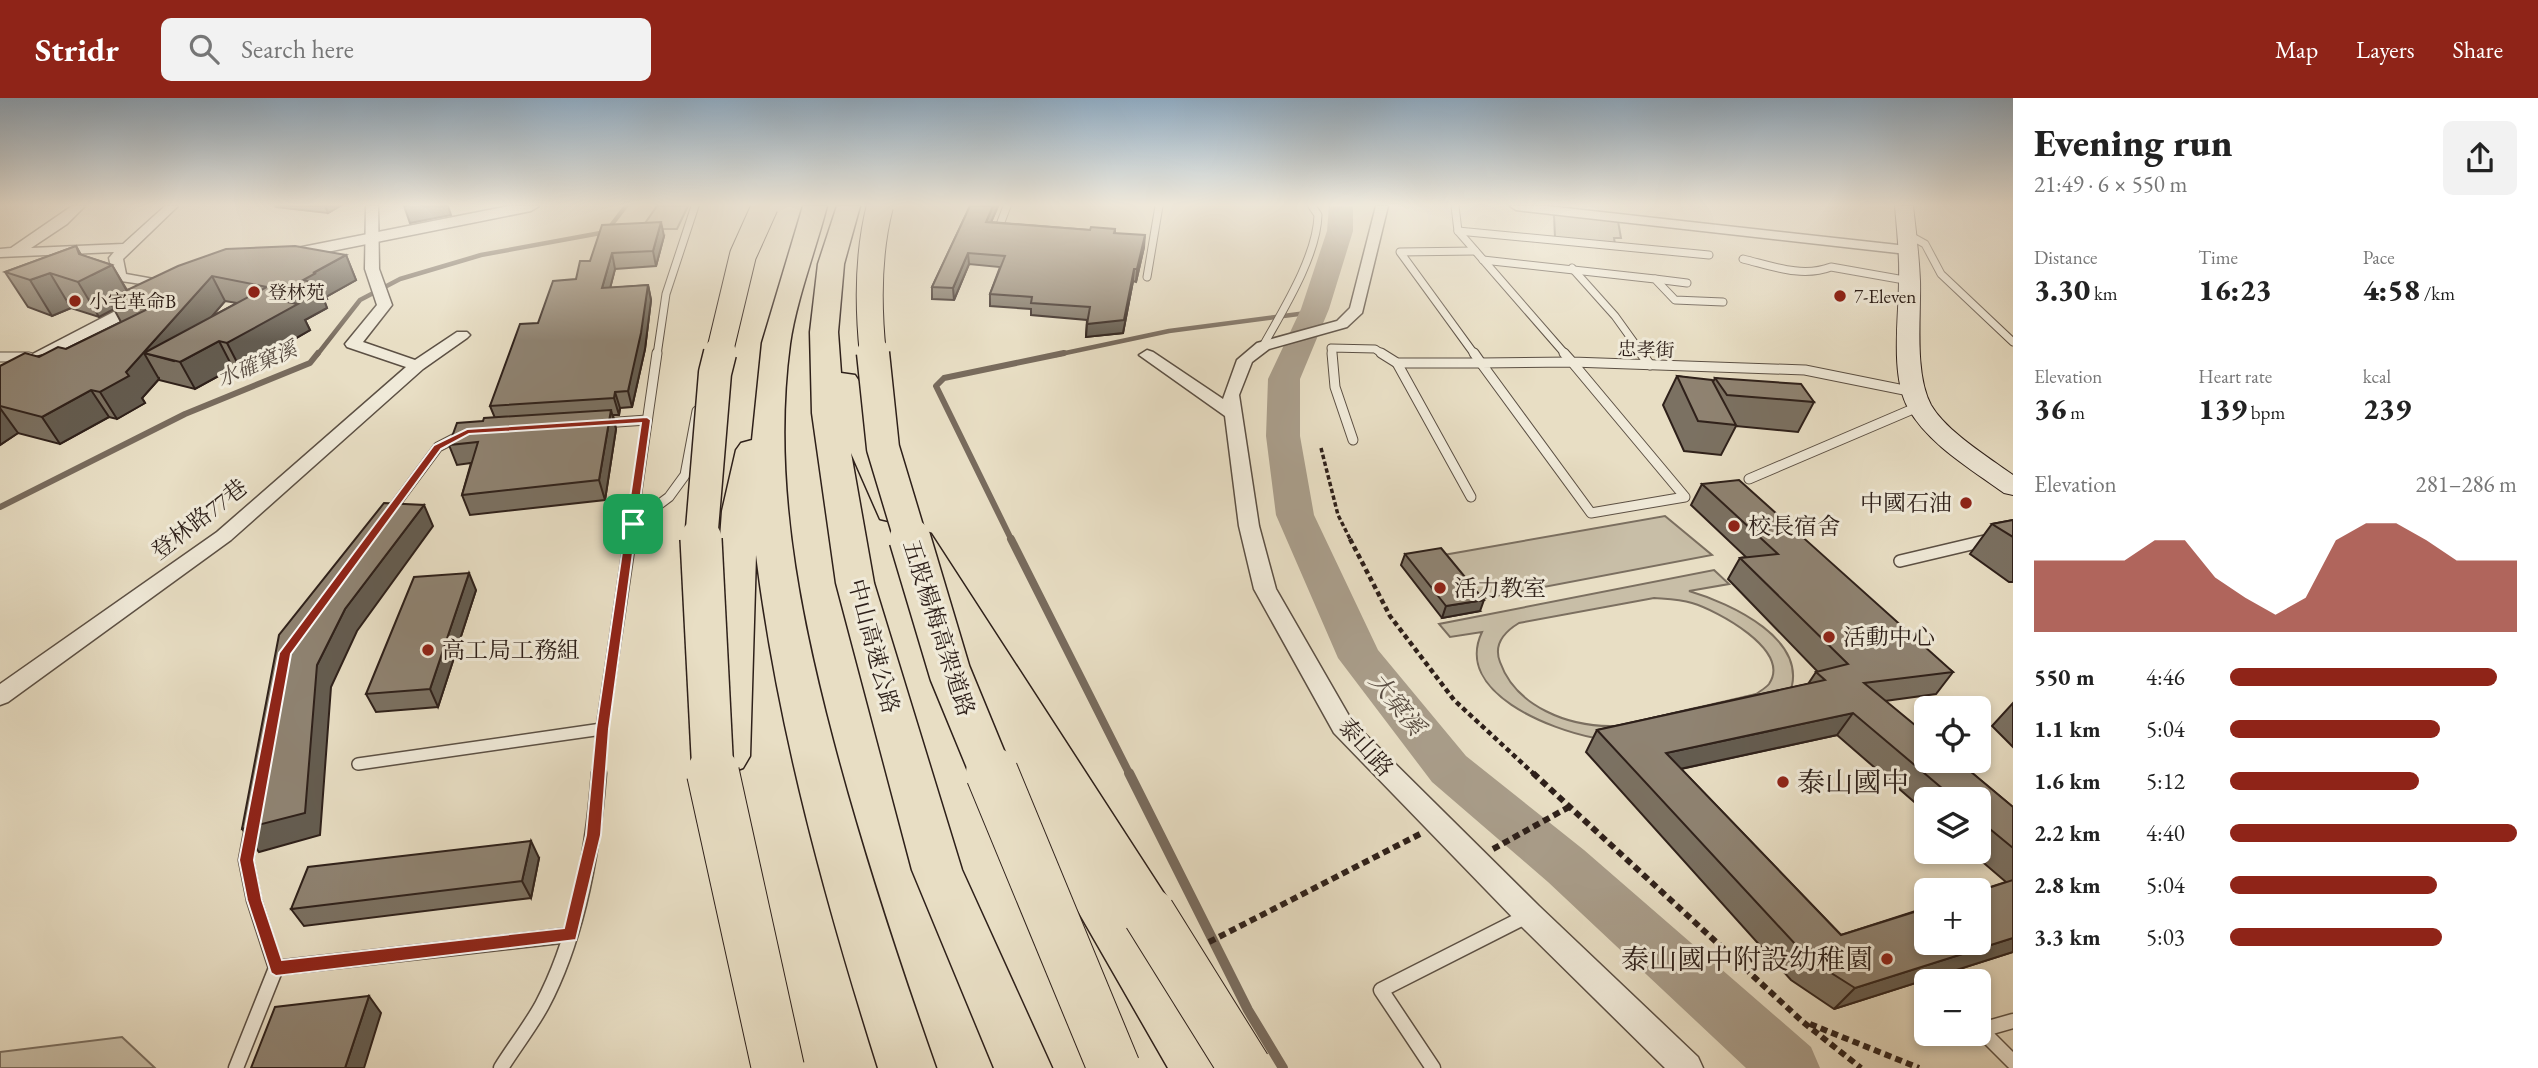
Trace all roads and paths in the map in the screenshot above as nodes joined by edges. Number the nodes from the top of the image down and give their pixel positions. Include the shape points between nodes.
1 (48, 251) edge
2 (122, 251) edge
3 (306, 251) edge
4 (372, 251) edge
5 (680, 251) edge
6 (740, 251) edge
7 (744, 251) edge
8 (802, 251) edge
9 (835, 251) edge
10 (853, 251) edge
11 (873, 251) edge
12 (1151, 251) edge
13 (1309, 251) edge
14 (1371, 251) edge
15 (1455, 251) edge
16 (1475, 251) edge
17 (1670, 251) edge
18 (1908, 251) edge
19 (1929, 251) edge
20 (7, 253) edge
21 (1709, 255) dead end
22 (1743, 259) dead end
23 (262, 260) edge
24 (1483, 260) junction
25 (831, 264) junction
26 (1572, 268) junction
27 (1147, 277) dead end
28 (1655, 279) junction
29 (1910, 281) junction
30 (1687, 283) dead end
31 (180, 284) joint
32 (1724, 302) dead end
33 (720, 307) dead end
34 (461, 335) dead end
35 (2013, 341) edge
36 (776, 342) junction
37 (839, 345) junction
38 (1267, 346) junction
39 (1147, 355) dead end
40 (0, 357) edge
41 (45, 357) junction
42 (1480, 362) junction
43 (1572, 362) junction
44 (1397, 363) junction
45 (1650, 365) junction
46 (416, 366) junction
47 (0, 379) edge
48 (699, 397) dead end
49 (1917, 399) junction
50 (1235, 415) junction
51 (647, 420) junction
52 (592, 423) edge
53 (481, 431) edge
54 (1353, 440) dead end
55 (1321, 448) dead end
56 (874, 472) junction
57 (1749, 480) dead end
58 (2013, 487) edge
59 (1471, 497) dead end
60 (382, 523) edge
61 (633, 524) junction
62 (2013, 531) edge
63 (1900, 561) dead end
64 (0, 696) edge
65 (603, 729) junction
66 (358, 764) dead end
67 (1569, 807) junction
68 (253, 821) edge
69 (1439, 824) junction
70 (1490, 850) dead end
71 (1529, 915) junction
72 (570, 935) junction
73 (1200, 947) dead end
74 (276, 968) junction
75 (1803, 1021) junction
76 (2013, 1021) edge
77 (2013, 1062) edge
78 (236, 1068) edge
79 (501, 1068) edge
80 (755, 1068) edge
81 (778, 1068) edge
82 (907, 1068) edge
83 (1023, 1068) edge
84 (1115, 1068) edge
85 (1200, 1068) edge
86 (1245, 1068) edge
87 (1433, 1068) edge
88 (1688, 1068) edge
89 (1861, 1068) edge
90 (1919, 1068) edge

1 - 20 street
2 - 31 street via 117,258 119,277
3 - 23 street
4 - 46 street via 372,269 385,305 353,344
5 - 51 lane via 666,294
6 - 33 lane
7 - 81 highway, bridge via 715,373 701,543 713,779
8 - 36 highway
9 - 25 highway, 中山高速公路
10 - 37 highway
11 - 84 highway, 五股楊梅高架道路, bridge via 870,330 883,448 950,673
12 - 27 lane
13 - 38 lane
14 - 38 street via 1357,310 1342,324
15 - 42 lane via 1400,252
16 - 24 lane
17 - 21 lane
18 - 29 main road
19 - 35 lane via 1941,274
22 - 29 lane via 1798,270 1821,272 1831,267
24 - 26 lane
24 - 43 lane
25 - 37 highway
25 - 83 highway, 中山高速公路 via 824,332 828,413 855,583 937,870
26 - 28 lane
26 - 45 lane
28 - 30 lane
28 - 32 lane via 1675,300
29 - 49 main road
31 - 41 street
34 - 46 street, 登林路77巷
36 - 80 highway via 740,511 725,797 746,1020
36 - 82 highway via 769,500 779,592 836,846
37 - 56 highway via 855,424
38 - 50 street, 泰山路 via 1245,360 1231,395
39 - 50 street
40 - 41 lane
41 - 47 street
42 - 43 lane, 忠孝街
42 - 43 lane via 1591,513 1685,497
42 - 44 lane, 忠孝街
43 - 45 lane, 忠孝街
44 - 54 lane via 1375,349 1331,348 1335,387
44 - 59 lane
45 - 49 lane, 忠孝街 via 1805,370
46 - 64 street, 登林路77巷 via 224,536
48 - 61 lane via 685,475 669,497
49 - 57 lane
49 - 58 main road via 1932,421
50 - 69 street, 泰山路 via 1249,526 1265,589 1343,727
51 - 52 lane
51 - 61 lane
53 - 60 lane via 467,432 438,447
55 - 67 path via 1338,515 1390,616 1454,700
56 - 85 highway via 960,650 1045,810
56 - 86 highway, bridge
61 - 65 lane
62 - 63 lane via 1981,544
65 - 66 lane
65 - 72 lane via 594,835
67 - 70 path
67 - 75 path
68 - 74 lane via 246,860
69 - 71 street, 泰山路
69 - 73 path
71 - 87 lane via 1381,990
71 - 88 street, 泰山路
72 - 74 lane
72 - 79 lane via 542,1005
74 - 78 lane
75 - 89 path
75 - 90 path
76 - 77 lane via 1981,1030

